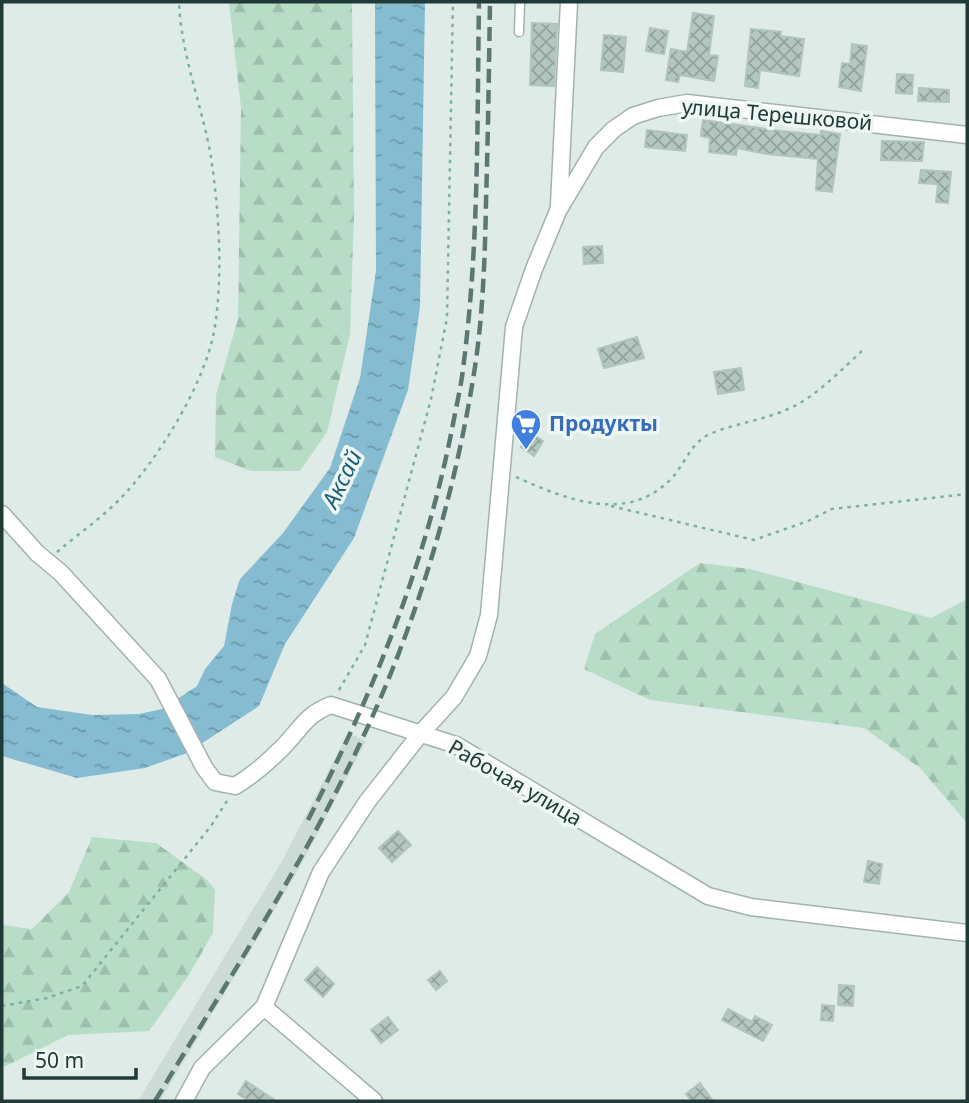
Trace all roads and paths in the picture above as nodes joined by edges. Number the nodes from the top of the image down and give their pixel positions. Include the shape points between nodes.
1 (179, 2) edge
2 (453, 2) edge
3 (520, 2) edge
4 (569, 2) edge
5 (519, 32) dead end
6 (967, 135) edge
7 (558, 211) junction
8 (863, 350) dead end
9 (501, 470) junction
10 (967, 494) edge
11 (610, 506) junction
12 (2, 514) edge
13 (47, 561) junction
14 (331, 705) junction
15 (421, 733) junction
16 (235, 786) junction
17 (967, 933) edge
18 (2, 1006) edge
19 (264, 1007) junction
20 (184, 1101) edge
21 (374, 1101) edge

1 - 13 path via 180,25 211,157 219,252 215,328 196,388 159,449 119,500
2 - 14 path via 447,318 431,399 365,645
3 - 5 lane
4 - 7 street
6 - 7 street, улица Терешковой via 687,103 657,108 614,128 596,147
7 - 9 street, улица Терешковой via 514,327
8 - 11 path via 791,409 710,434 689,451 657,491 641,500
9 - 11 path via 565,498
9 - 15 street, улица Терешковой via 489,615 478,656 454,697
10 - 11 path via 832,509 754,540
12 - 13 street
13 - 16 street via 158,679 215,782
14 - 15 street
14 - 16 street via 313,712 283,747
15 - 17 street, Рабочая улица via 456,745 708,896 751,907
15 - 19 street, Рабочая улица via 367,802 321,873
16 - 18 path via 211,826 82,986
19 - 20 street via 202,1068
19 - 21 street

